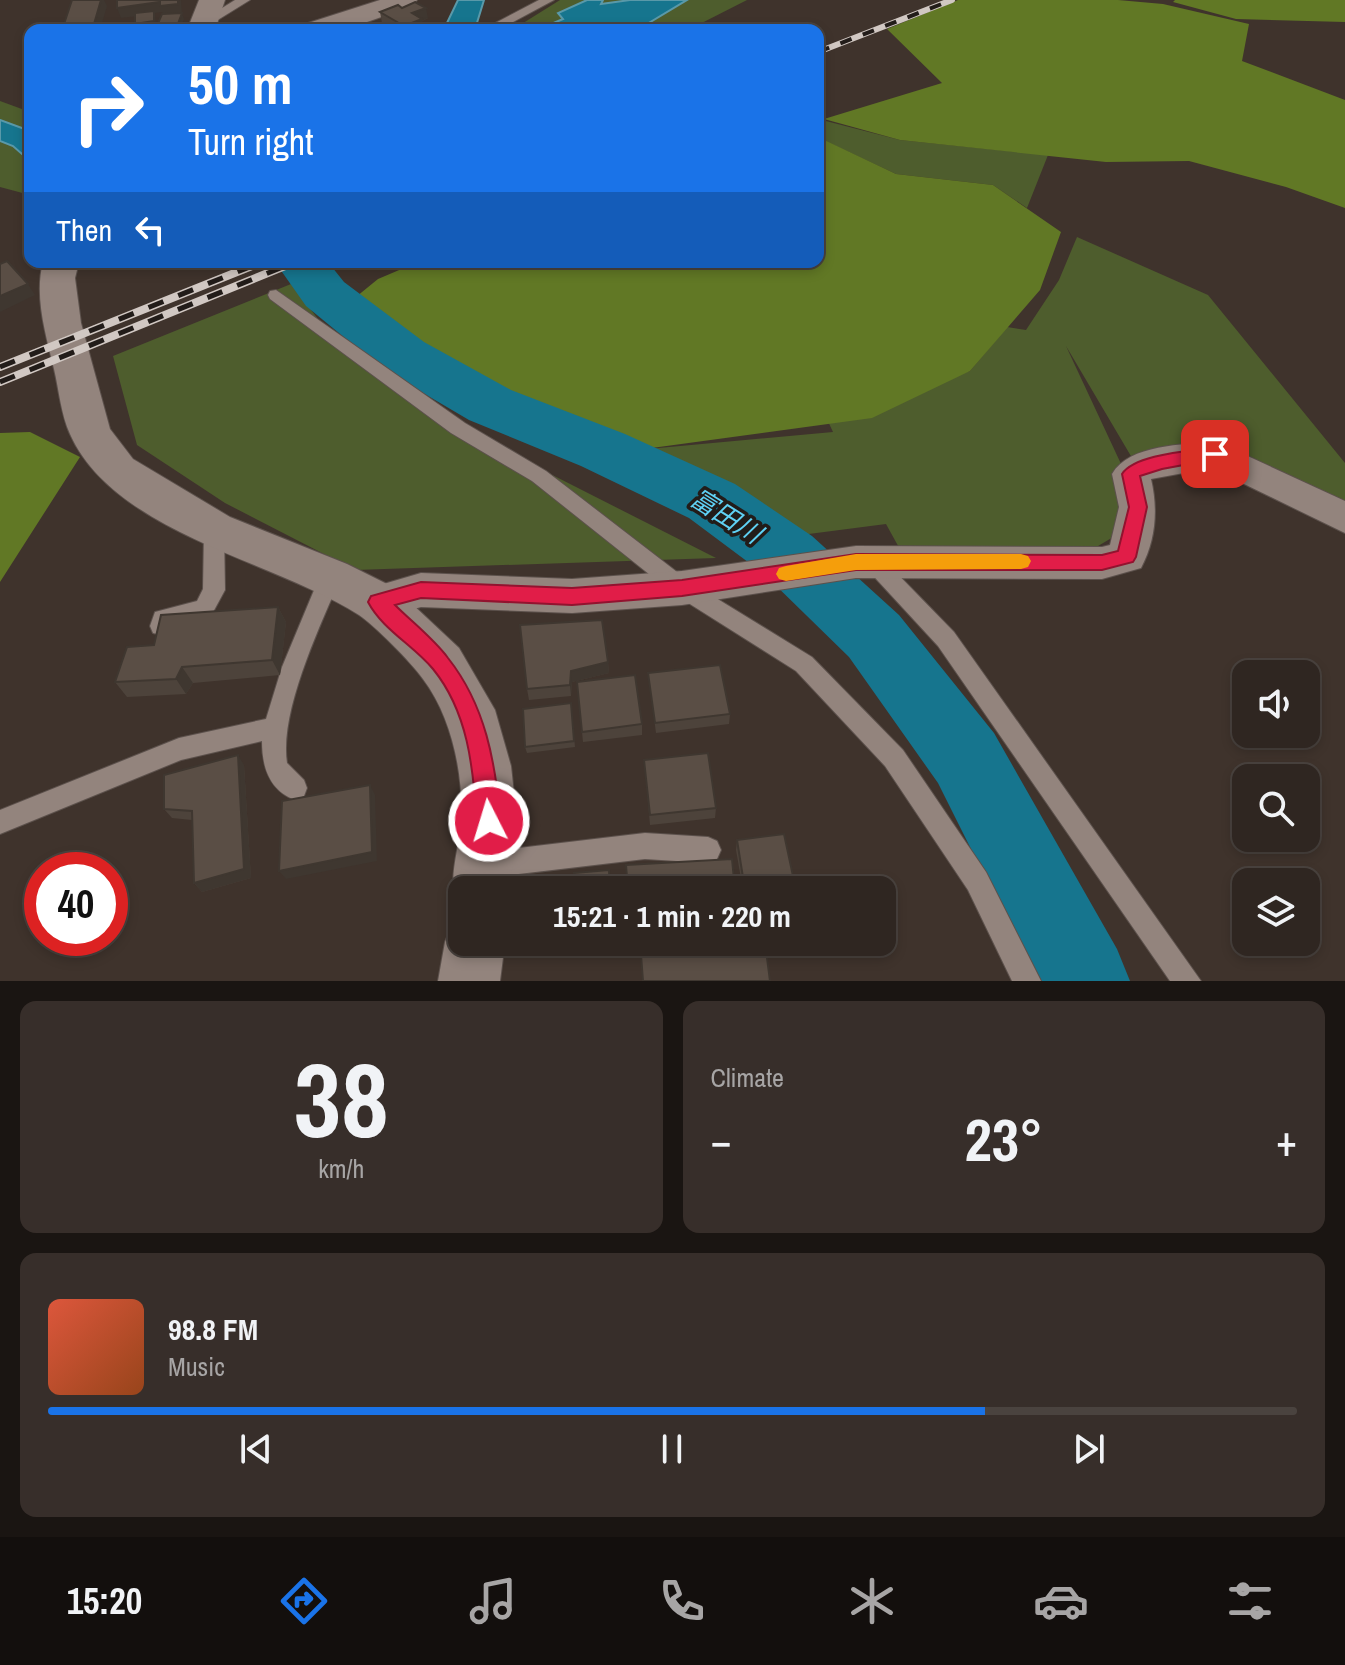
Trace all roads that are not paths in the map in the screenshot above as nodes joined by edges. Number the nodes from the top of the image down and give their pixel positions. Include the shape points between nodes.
1 (244, 0) edge
2 (404, 0) edge
3 (548, 0) edge
4 (206, 18) edge
5 (335, 24) edge
6 (500, 24) edge
7 (60, 268) edge
8 (276, 295) dead end
9 (1345, 518) edge
10 (214, 530) junction
11 (864, 562) junction
12 (330, 577) junction
13 (682, 588) junction
14 (378, 602) junction
15 (157, 642) edge
16 (278, 727) junction
17 (295, 788) dead end
18 (0, 822) edge
19 (708, 850) dead end
20 (482, 876) edge
21 (492, 876) edge
22 (473, 956) edge
23 (469, 981) edge
24 (1027, 981) edge
25 (1187, 981) edge

1 - 4 lane
2 - 5 street
3 - 6 lane
7 - 10 street via 62,323 90,433 118,470
8 - 13 lane via 446,419 539,476
9 - 11 street via 1215,454 1162,462 1131,474 1138,507 1127,557 1102,563
10 - 12 street
10 - 15 lane via 214,590 204,608 163,619
11 - 13 street
11 - 25 lane via 946,639
12 - 14 street
12 - 16 lane via 299,652
13 - 14 street via 572,596 421,590
13 - 24 lane via 804,664 894,758 977,881
14 - 20 street via 441,663 469,710 484,766 489,821
16 - 17 lane via 274,759 281,777
16 - 18 lane via 179,749
19 - 21 lane via 645,846
22 - 23 street

